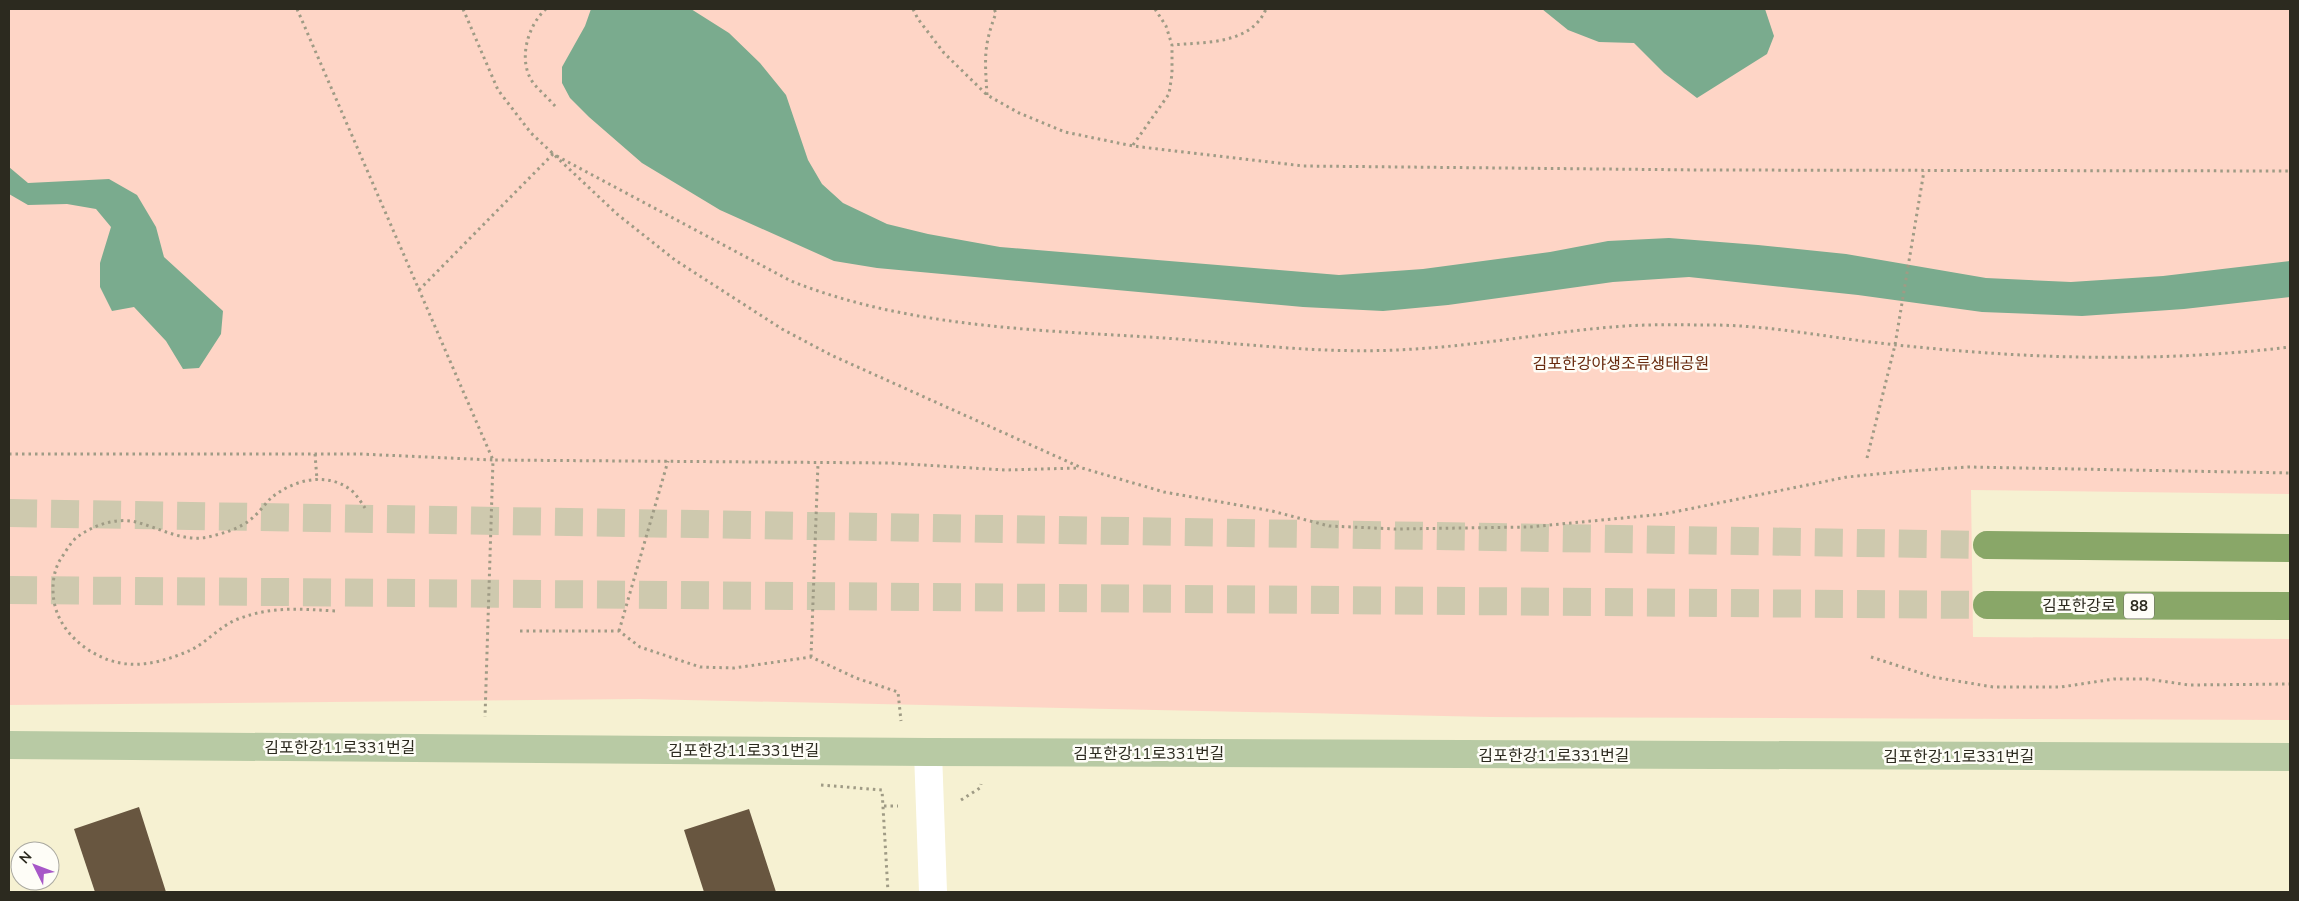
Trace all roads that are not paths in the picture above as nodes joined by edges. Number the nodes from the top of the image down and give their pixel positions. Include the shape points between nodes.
1 (1987, 545) tunnel mouth
2 (2290, 548) edge
3 (1987, 605) tunnel mouth
4 (2290, 606) edge
5 (9, 745) edge
6 (928, 752) junction
7 (2290, 757) edge
8 (933, 892) edge

1 - 2 highway
3 - 4 highway, 김포한강로 / 88
5 - 6 main road, 김포한강11로331번길
6 - 7 main road, 김포한강11로331번길
6 - 8 street

